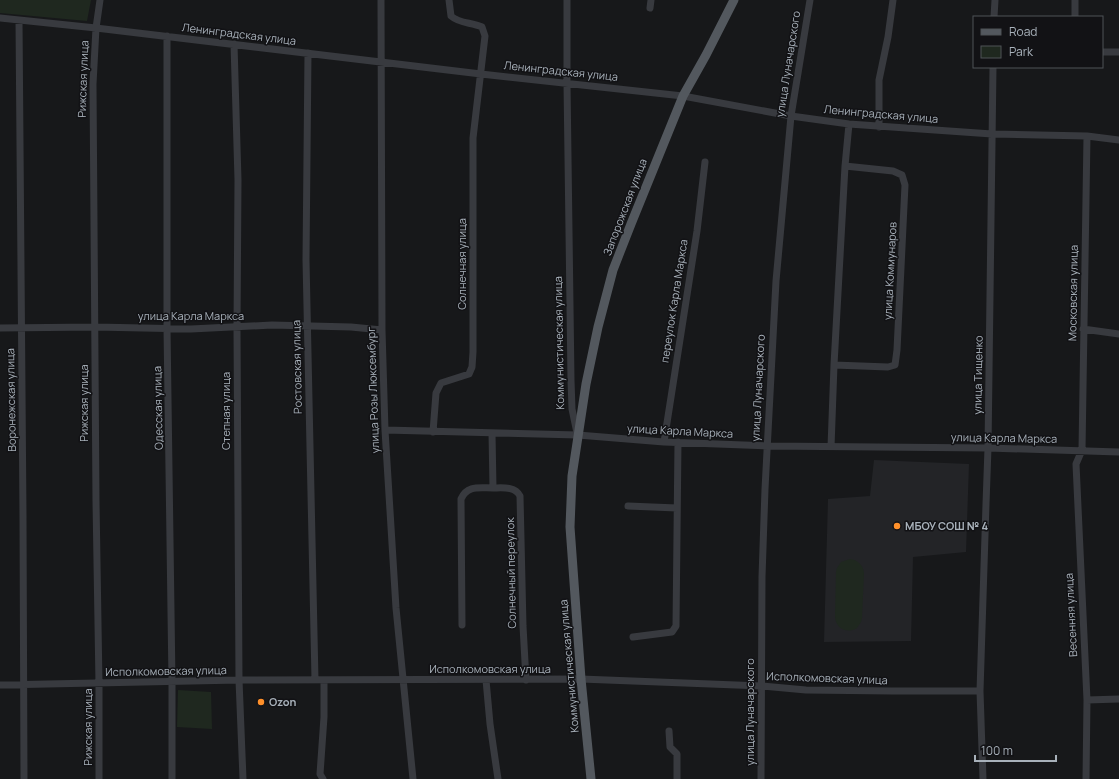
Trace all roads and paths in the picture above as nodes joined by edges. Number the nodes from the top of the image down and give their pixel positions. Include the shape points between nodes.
1 (100, 0) edge
2 (381, 0) edge
3 (449, 0) edge
4 (567, 0) edge
5 (734, 0) edge
6 (810, 0) edge
7 (893, 0) edge
8 (994, 0) edge
9 (1075, 0) edge
10 (729, 4) edge
11 (994, 16) edge
12 (1075, 16) edge
13 (0, 18) edge
14 (18, 20) junction
15 (96, 28) junction
16 (167, 36) junction
17 (234, 44) junction
18 (1103, 52) edge
19 (1119, 52) edge
20 (308, 53) junction
21 (382, 61) junction
22 (993, 68) edge
23 (481, 74) junction
24 (567, 83) junction
25 (683, 96) junction
26 (791, 116) junction
27 (849, 124) junction
28 (880, 127) junction
29 (992, 134) junction
30 (1087, 136) junction
31 (1119, 140) edge
32 (705, 162) dead end
33 (845, 166) junction
34 (95, 326) junction
35 (21, 327) junction
36 (307, 327) junction
37 (0, 328) edge
38 (167, 328) junction
39 (237, 328) junction
40 (382, 330) junction
41 (1084, 330) junction
42 (1119, 334) edge
43 (834, 365) junction
44 (385, 430) junction
45 (433, 432) junction
46 (492, 433) junction
47 (578, 435) junction
48 (664, 442) junction
49 (678, 442) junction
50 (768, 446) junction
51 (831, 447) junction
52 (988, 448) junction
53 (1082, 450) junction
54 (1119, 452) edge
55 (493, 488) junction
56 (628, 506) dead end
57 (677, 508) junction
58 (462, 625) dead end
59 (633, 637) dead end
60 (581, 679) junction
61 (239, 680) junction
62 (314, 680) junction
63 (324, 680) junction
64 (403, 680) junction
65 (486, 680) junction
66 (526, 680) junction
67 (172, 682) junction
68 (23, 684) junction
69 (99, 684) junction
70 (0, 685) edge
71 (762, 686) junction
72 (980, 691) junction
73 (1119, 699) edge
74 (1087, 700) junction
75 (669, 731) dead end
76 (24, 779) edge
77 (99, 779) edge
78 (172, 779) edge
79 (243, 779) edge
80 (323, 779) edge
81 (413, 779) edge
82 (498, 779) edge
83 (591, 779) edge
84 (677, 779) edge
85 (761, 779) edge
86 (983, 779) edge
87 (1086, 779) edge

1 - 15 street
2 - 21 street, улица Розы Люксембург
3 - 23 street, Солнечная улица via 450,16 457,22 474,23 482,27 485,36
4 - 24 street, Коммунистическая улица
5 - 10 main road
6 - 26 street, улица Луначарского
7 - 28 street via 880,80
8 - 11 street
9 - 12 street
10 - 25 main road, Запорожская улица via 706,55
13 - 14 street, Ленинградская улица
14 - 15 street, Ленинградская улица
14 - 35 street, Воронежская улица
15 - 16 street, Ленинградская улица
15 - 34 street, Рижская улица via 93,84
16 - 17 street, Ленинградская улица
16 - 38 street, Одесская улица
17 - 20 street, Ленинградская улица
17 - 39 street, Степная улица via 238,180
18 - 19 street
20 - 21 street, Ленинградская улица
20 - 36 street, Ростовская улица
21 - 23 street, Ленинградская улица
21 - 40 street, улица Розы Люксембург
22 - 29 street, улица Тищенко
23 - 24 street, Ленинградская улица
23 - 45 street, Солнечная улица via 473,138 472,367 469,374 441,383 436,393
24 - 25 street, Ленинградская улица
24 - 47 street, Коммунистическая улица via 571,380 572,409
25 - 26 street, Ленинградская улица
25 - 47 main road, Запорожская улица via 613,270 598,327
26 - 27 street, Ленинградская улица
26 - 50 street, улица Луначарского via 776,281
27 - 28 street, Ленинградская улица
27 - 33 street
28 - 29 street, Ленинградская улица
29 - 30 street, Ленинградская улица
29 - 52 street, улица Тищенко
30 - 31 street, Ленинградская улица
30 - 41 street, Московская улица
32 - 48 street, переулок Карла Маркса via 697,231
33 - 43 street
33 - 43 street, улица Коммунаров via 893,171 902,175 905,185 897,350 895,365 888,367
34 - 35 street, улица Карла Маркса
34 - 38 street, улица Карла Маркса
34 - 69 street, Рижская улица
35 - 37 street, улица Карла Маркса
35 - 68 street, Воронежская улица
36 - 39 street, улица Карла Маркса via 272,325
36 - 40 street, улица Карла Маркса
36 - 62 street, Ростовская улица
38 - 39 street, улица Карла Маркса
38 - 67 street, Одесская улица
39 - 61 street, Степная улица
40 - 44 street, улица Розы Люксембург
41 - 42 street
41 - 53 street, Московская улица
43 - 51 street
44 - 45 street, улица Карла Маркса
44 - 64 street, улица Розы Люксембург
45 - 46 street, улица Карла Маркса
46 - 47 street, улица Карла Маркса
46 - 55 street
47 - 48 street, улица Карла Маркса
47 - 60 main road, Коммунистическая улица via 572,476 570,527
48 - 49 street, улица Карла Маркса
49 - 50 street, улица Карла Маркса
49 - 57 street
50 - 51 street, улица Карла Маркса
50 - 71 street, улица Луначарского via 762,577
51 - 52 street, улица Карла Маркса
52 - 53 street, улица Карла Маркса
52 - 72 street, улица Тищенко
53 - 54 street, улица Карла Маркса
53 - 74 street, Весенняя улица via 1076,464
55 - 58 street via 470,489 464,492 461,499
55 - 66 street, Солнечный переулок via 512,489 518,491 520,496
56 - 57 street
57 - 59 street via 676,626 672,632
60 - 66 street, Исполкомовская улица
60 - 71 street, Исполкомовская улица
60 - 83 main road, Коммунистическая улица
61 - 62 street, Исполкомовская улица
61 - 67 street, Исполкомовская улица
61 - 79 street, Степная улица
62 - 63 street, Исполкомовская улица
63 - 64 street, Исполкомовская улица
63 - 80 street via 320,774
64 - 65 street, Исполкомовская улица
64 - 81 street, улица Розы Люксембург
65 - 66 street, Исполкомовская улица
65 - 82 street
67 - 69 street, Исполкомовская улица
67 - 78 street, Одесская улица
68 - 69 street, Исполкомовская улица
68 - 70 street, Исполкомовская улица
68 - 76 street, Воронежская улица
69 - 77 street, Рижская улица
71 - 72 street, Исполкомовская улица via 892,692
71 - 85 street, улица Луначарского
72 - 86 street, улица Тищенко
73 - 74 street
74 - 87 street, Весенняя улица
75 - 84 street via 670,746 677,754

